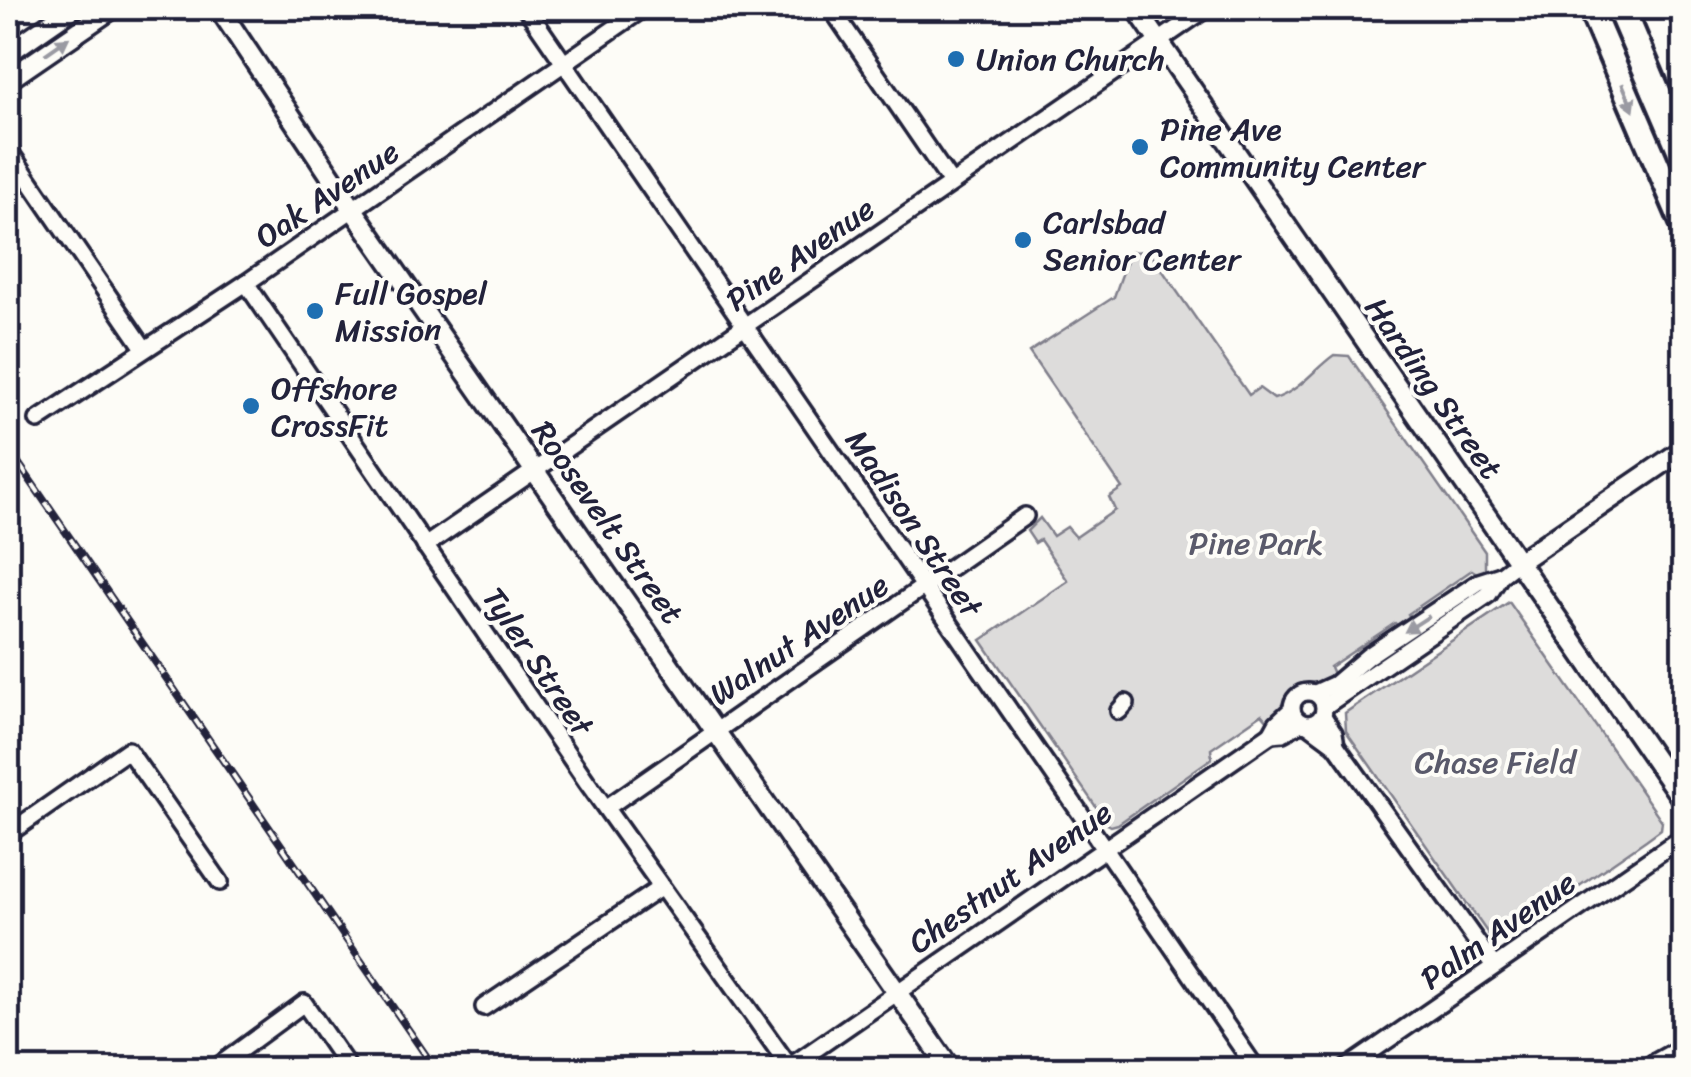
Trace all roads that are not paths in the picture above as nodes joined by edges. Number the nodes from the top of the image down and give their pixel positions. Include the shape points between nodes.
1 (73, 8) edge
2 (113, 8) edge
3 (218, 8) edge
4 (526, 8) edge
5 (644, 8) edge
6 (831, 8) edge
7 (1136, 8) edge
8 (1206, 8) edge
9 (1590, 8) edge
10 (1652, 8) edge
11 (1158, 40) junction
12 (8, 53) edge
13 (564, 64) junction
14 (8, 80) edge
15 (1684, 86) edge
16 (8, 149) edge
17 (951, 183) junction
18 (352, 208) junction
19 (1684, 227) edge
20 (246, 282) junction
21 (746, 326) junction
22 (144, 348) junction
23 (38, 420) dead end
24 (1684, 449) edge
25 (534, 470) junction
26 (1025, 516) dead end
27 (425, 546) junction
28 (1518, 562) junction
29 (924, 587) junction
30 (1311, 712) junction
31 (717, 729) junction
32 (1684, 802) edge
33 (606, 808) junction
34 (8, 834) edge
35 (1684, 836) edge
36 (1104, 849) junction
37 (220, 882) dead end
38 (660, 888) junction
39 (1494, 966) junction
40 (897, 992) junction
41 (484, 1007) dead end
42 (1684, 1046) edge
43 (787, 1068) edge
44 (213, 1070) edge
45 (350, 1070) edge
46 (951, 1070) edge
47 (1257, 1070) edge
48 (1344, 1070) edge
49 (1642, 1070) edge

1 - 12 main road
14 -> 2 main road
3 - 18 main road, Roosevelt Street
4 - 13 street, Madison Street
5 - 13 street, Oak Avenue
6 - 17 street
7 - 11 main road, Harding Street
8 - 11 street, Pine Avenue
9 -> 19 highway
10 - 15 highway
11 - 17 street, Pine Avenue
11 - 28 main road, Harding Street
13 - 18 street, Oak Avenue
13 - 21 street, Madison Street
16 - 22 street
17 - 21 street, Pine Avenue
18 - 20 street, Oak Avenue
18 - 25 main road, Roosevelt Street
20 - 22 street, Oak Avenue
20 - 27 street, Tyler Street
21 - 25 street, Pine Avenue
21 - 29 street, Madison Street
22 - 23 street, Oak Avenue
24 - 28 main road, Chestnut Avenue
25 - 27 street, Pine Avenue
25 - 31 main road, Roosevelt Street
26 - 29 street, Walnut Avenue
27 - 33 street, Tyler Street
28 - 30 street, Chestnut Avenue via 1489,594
28 - 32 main road, Harding Street
29 - 31 street, Walnut Avenue
29 - 36 street, Madison Street
30 - 36 street, Chestnut Avenue via 1277,723 1271,734
30 - 39 street
31 - 33 street, Walnut Avenue
31 - 40 main road, Roosevelt Street
33 - 38 street, Tyler Street
34 - 37 street via 128,750
35 - 39 street, Palm Avenue
36 - 40 street, Chestnut Avenue
36 - 47 street, Madison Street
38 - 41 street
38 - 43 street, Tyler Street
39 - 48 street, Palm Avenue
40 - 43 street, Chestnut Avenue
40 - 46 main road, Roosevelt Street
42 - 49 street
44 - 45 street via 304,1003

